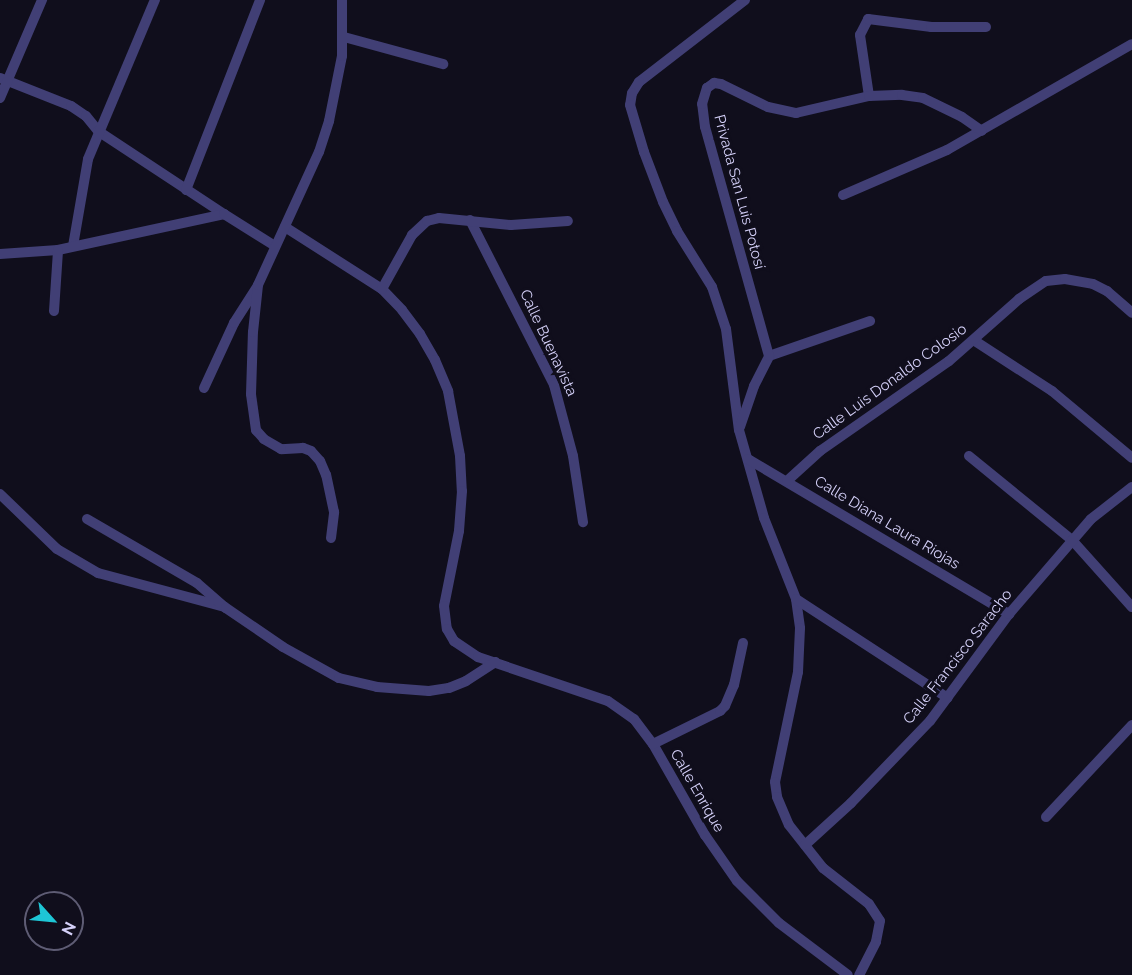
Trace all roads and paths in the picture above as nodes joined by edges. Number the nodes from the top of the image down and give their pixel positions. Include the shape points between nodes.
1 (42, 0) edge
2 (155, 0) edge
3 (260, 0) edge
4 (342, 0) edge
5 (741, 1) edge
6 (986, 27) dead end
7 (344, 37) junction
8 (1132, 44) edge
9 (443, 64) dead end
10 (4, 79) edge
11 (868, 96) junction
12 (0, 98) edge
13 (98, 131) junction
14 (982, 131) junction
15 (186, 190) junction
16 (843, 195) dead end
17 (224, 214) junction
18 (471, 220) junction
19 (568, 221) dead end
20 (285, 227) junction
21 (73, 246) junction
22 (275, 246) junction
23 (58, 250) junction
24 (0, 254) edge
25 (258, 285) junction
26 (382, 289) junction
27 (54, 311) dead end
28 (1132, 313) edge
29 (870, 321) dead end
30 (975, 341) junction
31 (769, 356) junction
32 (204, 388) dead end
33 (739, 430) junction
34 (969, 456) dead end
35 (1132, 458) edge
36 (748, 459) junction
37 (787, 481) junction
38 (1132, 487) edge
39 (0, 494) edge
40 (87, 519) dead end
41 (583, 522) dead end
42 (331, 538) dead end
43 (1072, 540) junction
44 (796, 599) junction
45 (1132, 607) edge
46 (226, 608) junction
47 (1009, 614) junction
48 (743, 643) dead end
49 (495, 662) junction
50 (948, 698) junction
51 (1132, 725) edge
52 (653, 744) junction
53 (1046, 817) dead end
54 (805, 845) junction
55 (848, 975) edge
56 (859, 975) edge

1 - 10 street
2 - 13 street
3 - 15 street
4 - 7 street
5 - 33 street via 639,82 630,105 644,152 677,231 712,287 726,329
6 - 11 street via 931,27 868,19 860,36
7 - 9 street
7 - 20 street via 329,121
8 - 14 street
10 - 12 street
10 - 13 street via 71,106
11 - 14 street, Privada San Luis Potosí via 923,98
11 - 31 street, Privada San Luis Potosí via 796,113 768,107 721,84 714,83 703,96 705,127
13 - 15 street
13 - 21 street via 85,173
14 - 16 street
15 - 17 street
17 - 21 street
17 - 22 street
18 - 19 street via 511,225
18 - 26 street via 439,218 419,226
18 - 41 street, Calle Buenavista via 554,385 573,456
20 - 22 street
20 - 26 street, Calle Enrique
21 - 23 street
22 - 25 street
23 - 24 street
23 - 27 street
25 - 32 street via 234,323
25 - 42 street via 251,394 256,430 281,449 303,448 316,454 332,496
26 - 49 street, Calle Enrique via 402,310 435,360 456,421 462,491 459,531 444,606 447,628 454,641 465,649
28 - 30 street, Calle Luis Donaldo Colosio via 1107,291 1077,281 1046,281 1019,299
29 - 31 street
30 - 35 street via 1052,391
30 - 37 street, Calle Luis Donaldo Colosio via 829,444
31 - 33 street
33 - 36 street
34 - 43 street
36 - 37 street, Calle Diana Laura Riojas
36 - 44 street via 764,518
37 - 47 street, Calle Diana Laura Riojas
38 - 43 street, Calle Francisco Saracho via 1091,519
39 - 46 street via 57,549 98,573
40 - 46 street via 197,583
43 - 45 street
43 - 47 street, Calle Francisco Saracho
44 - 50 street
44 - 54 street via 799,662 775,782 781,811
46 - 49 street via 321,669 359,684 408,690 449,688
47 - 50 street, Calle Francisco Saracho
48 - 52 street via 734,685 720,711
49 - 52 street, Calle Enrique via 608,701 634,719
50 - 54 street, Calle Francisco Saracho via 907,746
51 - 53 street
52 - 55 street, Calle Enrique via 710,843 737,881 772,916
54 - 56 street via 837,881 869,904 880,921 876,942

